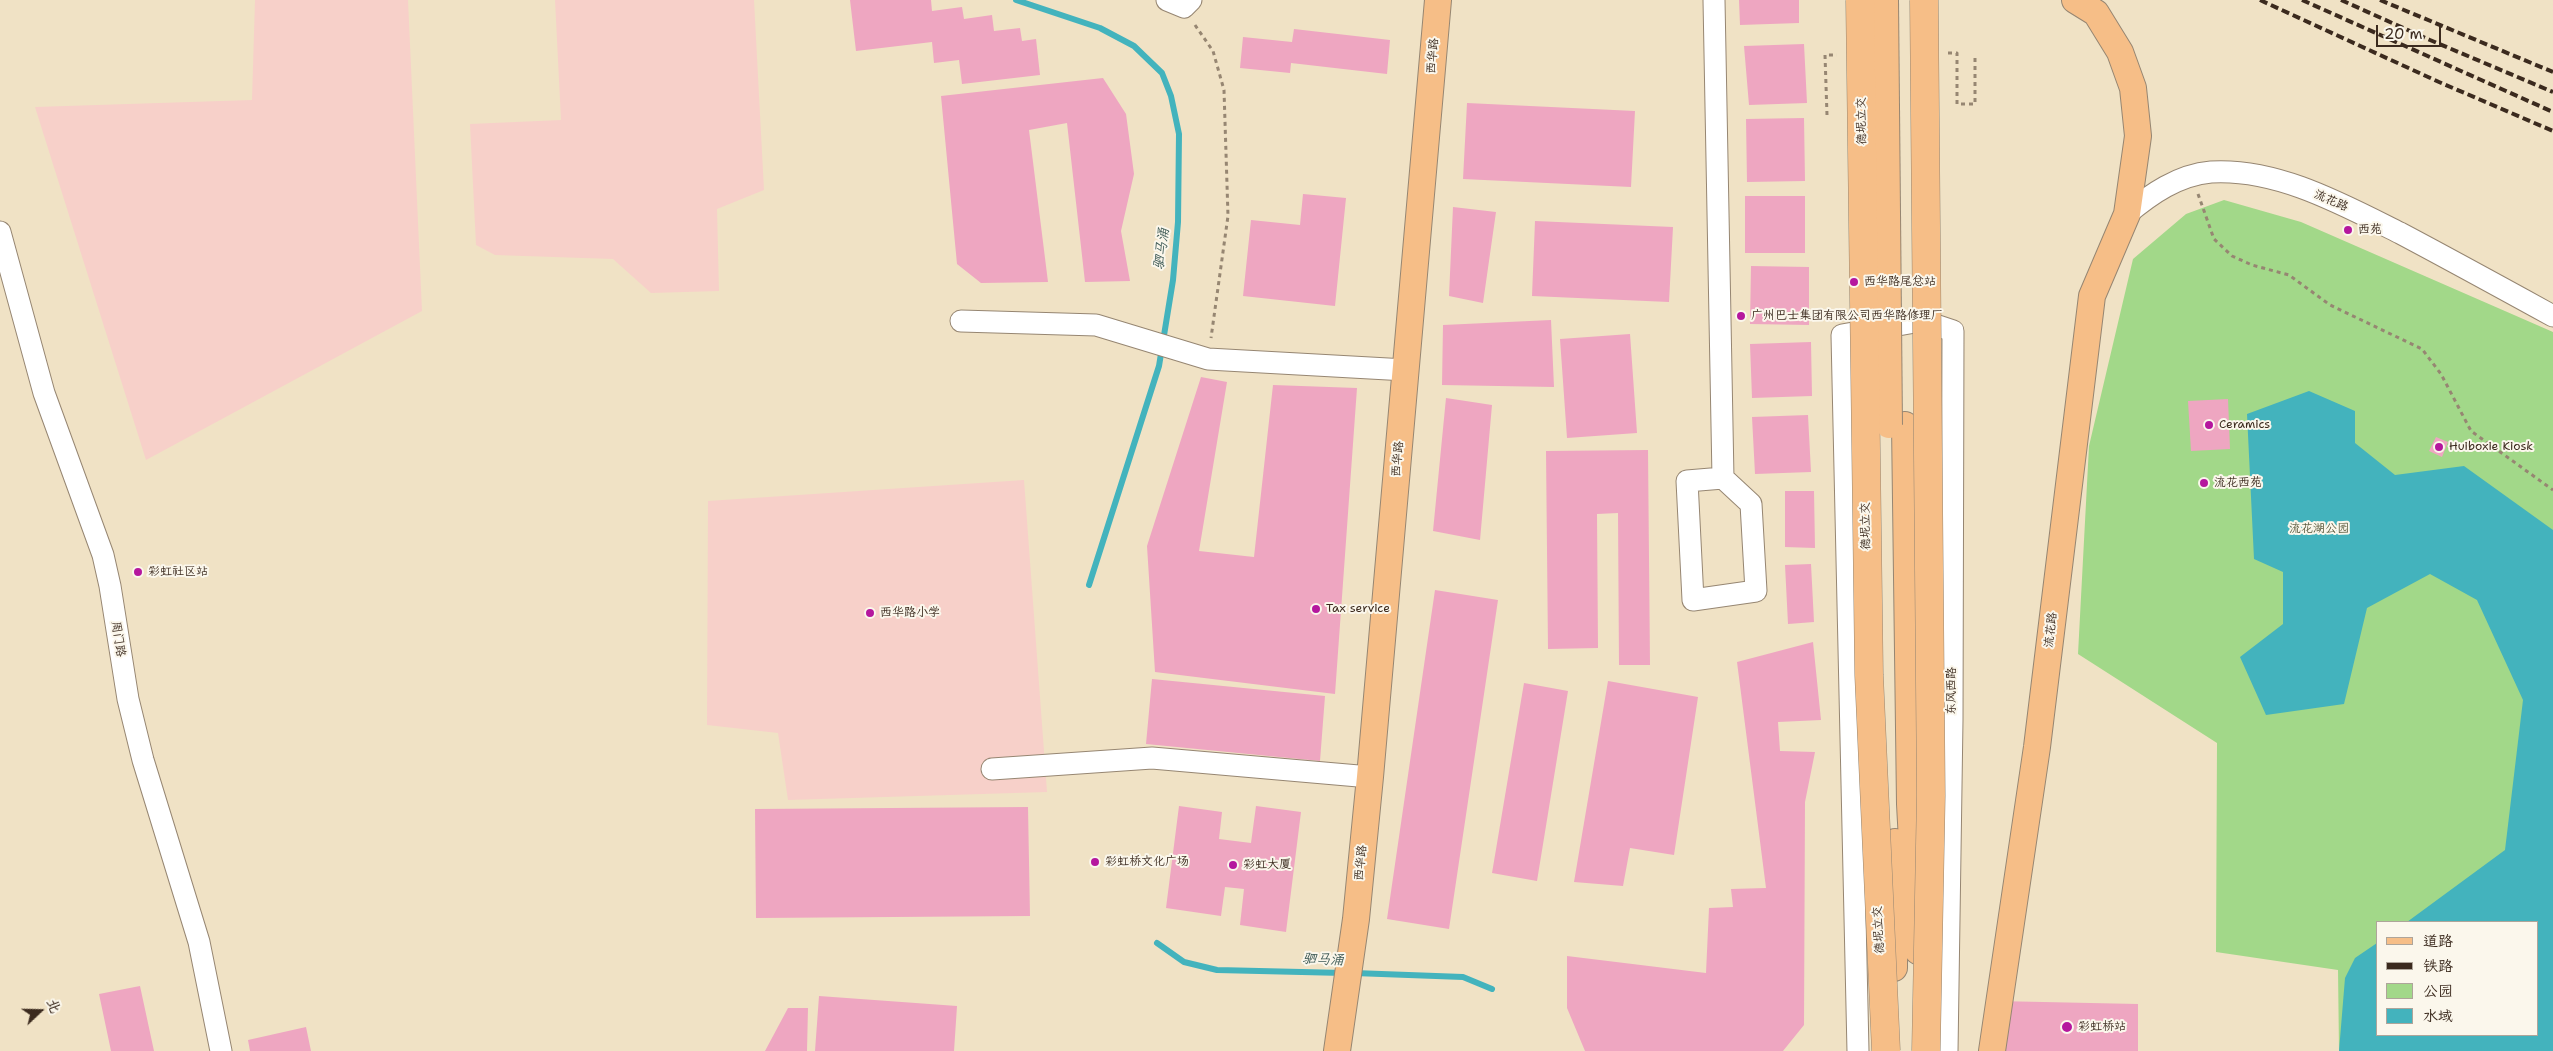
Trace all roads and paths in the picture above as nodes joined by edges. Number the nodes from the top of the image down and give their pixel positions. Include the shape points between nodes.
1 (1438, 0) edge
2 (1714, 0) edge
3 (1860, 0) edge
4 (1886, 0) edge
5 (1902, 0) edge
6 (1924, 0) edge
7 (1180, 2) edge
8 (2086, 7) edge
9 (1942, 52) dead end
10 (1843, 55) dead end
11 (1975, 55) dead end
12 (1827, 115) dead end
13 (2191, 177) junction
14 (2127, 214) junction
15 (0, 232) edge
16 (2553, 316) edge
17 (961, 322) dead end
18 (1208, 358) junction
19 (1406, 370) junction
20 (1723, 478) junction
21 (2553, 490) edge
22 (992, 769) dead end
23 (1370, 777) junction
24 (1903, 805) junction
25 (1894, 1016) junction
26 (221, 1051) edge
27 (1337, 1051) edge
28 (1858, 1051) edge
29 (1885, 1051) edge
30 (1891, 1051) edge
31 (1926, 1051) edge
32 (1934, 1051) edge
33 (1947, 1051) edge
34 (1992, 1051) edge

1 - 19 main road, 西华路
2 - 20 street
3 - 29 highway, 德坭立交, bridge via 1868,665
4 - 24 main road, 德坭立交, bridge
5 - 24 main road
6 - 31 highway, bridge via 1931,775
7 - 18 path via 1213,52 1224,90 1228,216
8 - 14 main road, 流花路 via 2120,52 2133,88 2138,136
9 - 11 path via 1957,53 1957,104 1975,104
10 - 12 path, bridge via 1825,55
13 - 14 street, 流花路 via 2150,195
13 - 16 street, 流花路 via 2209,172 2244,172 2291,184 2447,257
13 - 21 path via 2214,239 2232,256 2289,275 2330,305 2422,349 2442,374 2471,431
14 - 34 main road, 流花路 via 2092,296 2036,747
15 - 26 street, 周门路 via 44,393 103,555 128,699 198,942
17 - 18 street via 1096,325
18 - 19 street
19 - 23 main road, 西华路
20 - 20 street via 1687,481 1693,600 1756,591 1751,504
22 - 23 street via 1152,758
23 - 27 main road, 西华路 via 1356,919
24 - 25 main road
24 - 32 main road via 1919,965
25 - 29 main road
25 - 30 main road
28 - 33 street, 东风西路 via 1842,335 1915,322 1953,331

